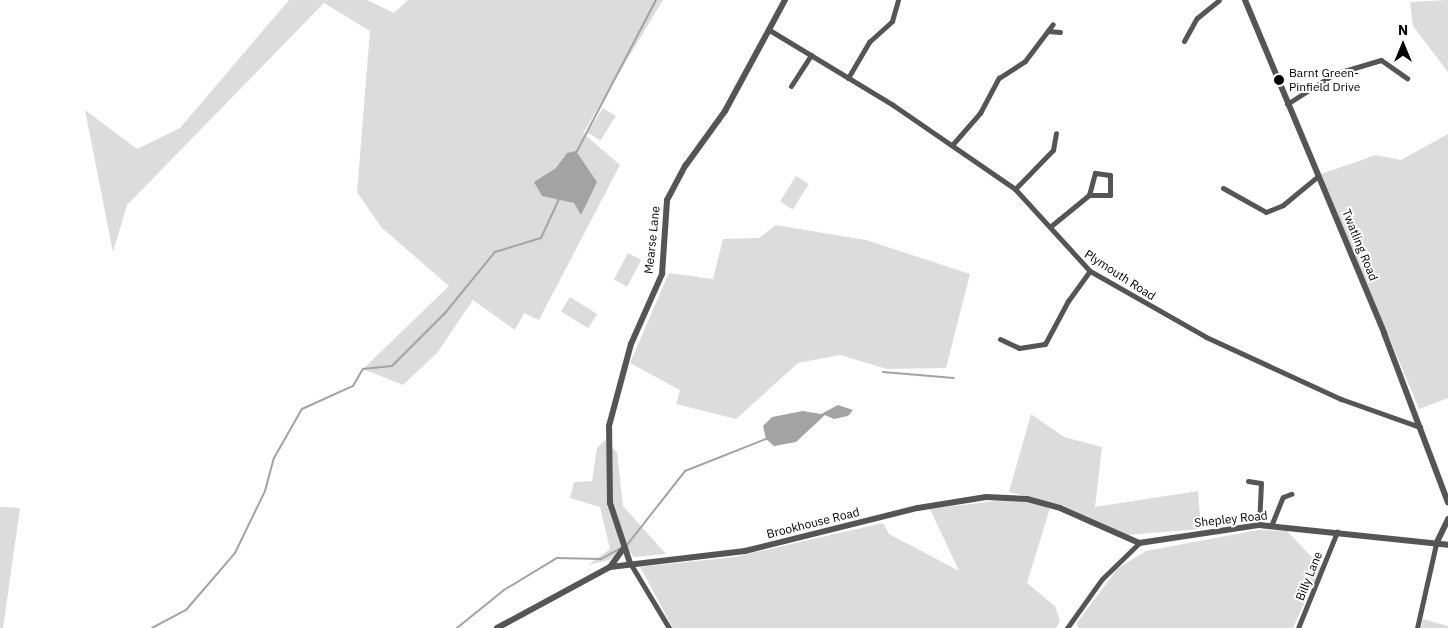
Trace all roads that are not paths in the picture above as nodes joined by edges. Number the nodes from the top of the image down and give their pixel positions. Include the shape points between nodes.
1 (785, 0) edge
2 (898, 0) edge
3 (1219, 0) edge
4 (1245, 0) edge
5 (1053, 24) dead end
6 (771, 31) junction
7 (1048, 31) junction
8 (1060, 32) dead end
9 (1184, 41) dead end
10 (812, 55) junction
11 (1405, 67) dead end
12 (1400, 72) junction
13 (848, 78) junction
14 (1407, 78) dead end
15 (791, 86) dead end
16 (1286, 104) junction
17 (1056, 133) dead end
18 (952, 145) junction
19 (1318, 176) junction
20 (1223, 188) dead end
21 (1015, 189) junction
22 (1089, 196) junction
23 (1051, 226) junction
24 (1090, 271) junction
25 (1000, 338) dead end
26 (1420, 427) junction
27 (1248, 481) dead end
28 (1291, 494) dead end
29 (1448, 502) edge
30 (1448, 519) edge
31 (1259, 525) junction
32 (1271, 526) junction
33 (1337, 532) junction
34 (1139, 543) junction
35 (1436, 544) junction
36 (1448, 545) edge
37 (623, 549) junction
38 (630, 563) junction
39 (610, 567) junction
40 (498, 628) edge
41 (669, 628) edge
42 (1067, 628) edge
43 (1298, 628) edge
44 (1417, 628) edge

1 - 6 street, Mearse Lane
2 - 13 street via 892,21 870,42
3 - 9 street via 1197,18
4 - 16 street, Twatling Road
5 - 7 street
6 - 10 street, Plymouth Road
6 - 37 street, Mearse Lane via 667,200 662,274 631,344 609,426 610,503
7 - 8 street
7 - 18 street via 1026,61 999,78 980,113
10 - 13 street, Plymouth Road
10 - 15 street
11 - 12 street
12 - 14 street
12 - 16 street via 1381,60 1352,66
13 - 18 street, Plymouth Road
16 - 19 street, Twatling Road
17 - 21 street via 1053,150
18 - 21 street, Plymouth Road
19 - 20 street via 1283,205 1266,212
19 - 26 street, Twatling Road
21 - 23 street, Plymouth Road
22 - 22 street via 1094,172 1110,175 1110,195
22 - 23 street
23 - 24 street, Plymouth Road
24 - 25 street via 1068,301 1045,344 1019,348
24 - 26 street, Plymouth Road via 1206,337 1341,398
26 - 29 street, Twatling Road
27 - 31 street via 1261,483
28 - 32 street via 1283,497
30 - 35 street
31 - 32 street, Shepley Road
31 - 34 street, Shepley Road
32 - 33 street, Shepley Road
33 - 35 street, Shepley Road
33 - 43 street, Billy Lane
34 - 38 street, Brookhouse Road via 1060,508 1005,496 918,508 745,551
34 - 42 street via 1102,579
35 - 36 street, Shepley Road
35 - 44 street
37 - 38 street, Mearse Lane
37 - 39 street
38 - 39 street, Brookhouse Road
38 - 41 street
39 - 40 street, Brookhouse Road

